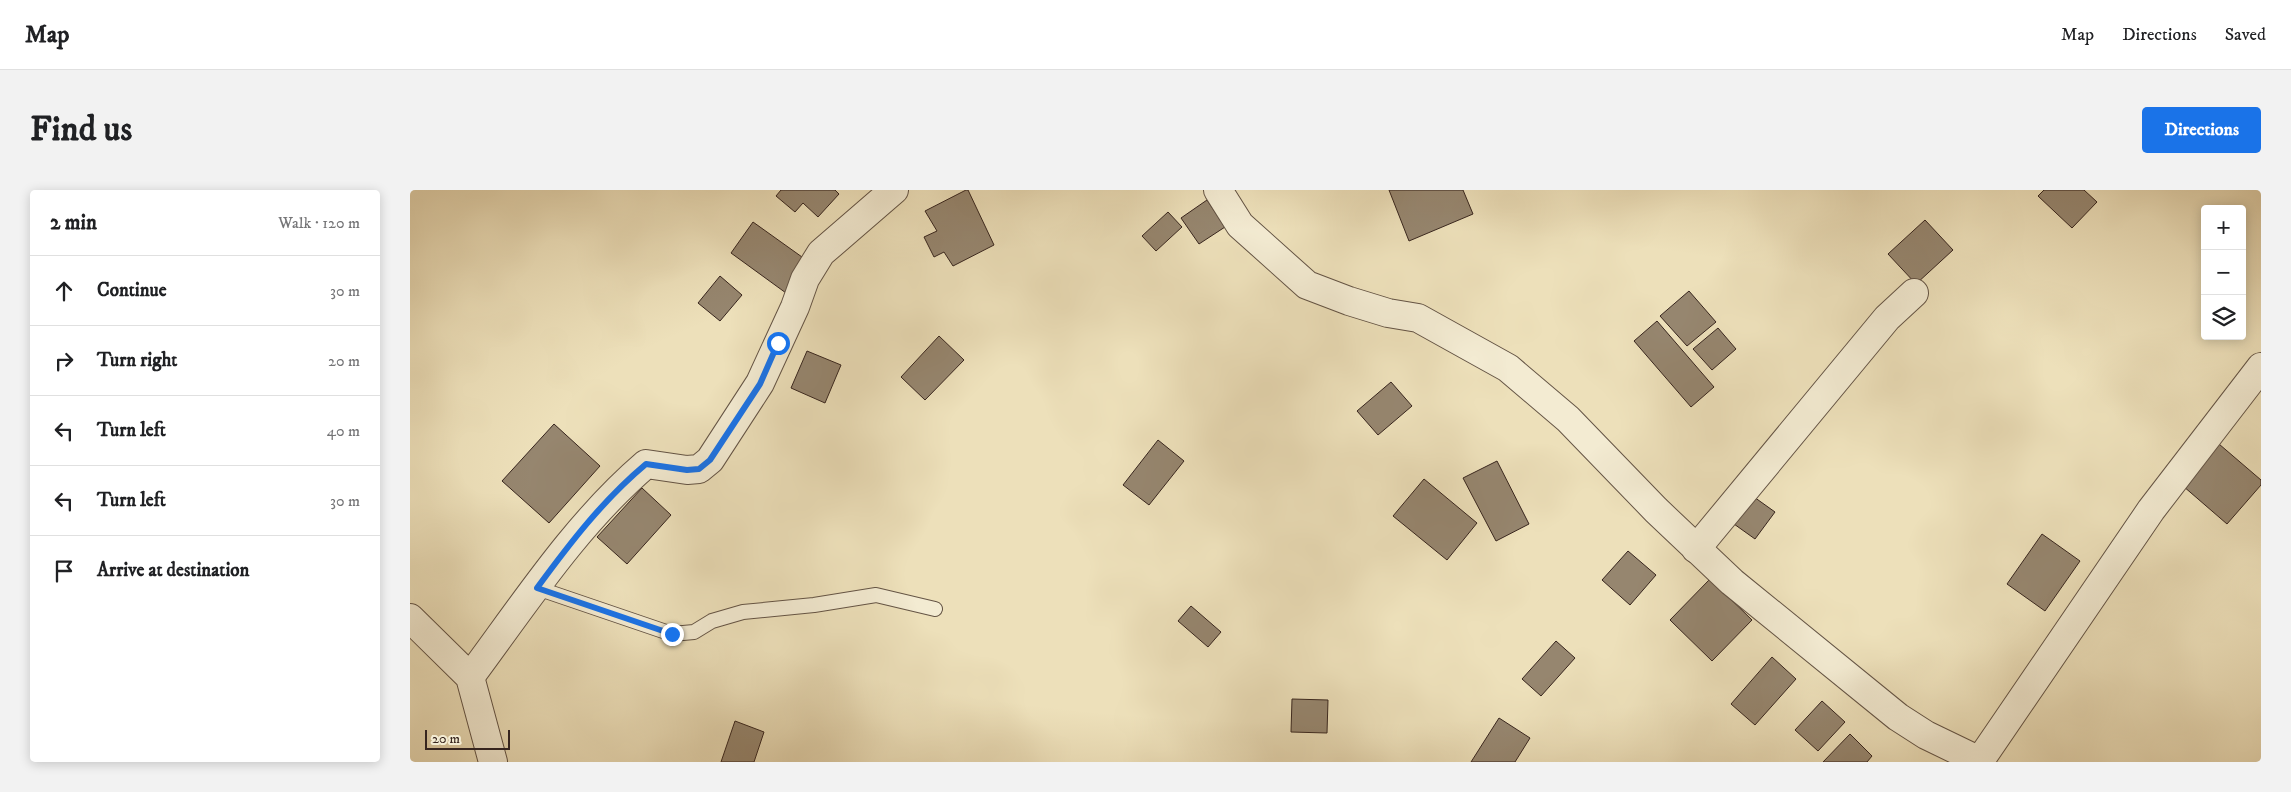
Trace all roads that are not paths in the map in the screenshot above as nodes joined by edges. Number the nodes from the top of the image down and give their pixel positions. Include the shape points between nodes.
1 (894, 190) edge
2 (1218, 190) edge
3 (1914, 293) dead end
4 (2261, 367) edge
5 (1696, 548) junction
6 (537, 588) junction
7 (935, 609) dead end
8 (410, 618) edge
9 (470, 677) junction
10 (493, 762) edge
11 (1981, 762) edge

1 - 6 street via 821,253 805,279 760,384 710,460 699,469 687,470 646,464 578,533
2 - 5 street via 1240,225 1307,284 1388,313 1418,318 1508,368 1568,418
3 - 5 street via 1887,318
4 - 11 street via 2151,510
5 - 11 street via 1732,582 1898,717
6 - 7 lane via 672,634 694,632 712,621 744,612 868,596
6 - 9 street
8 - 9 street
9 - 10 street

